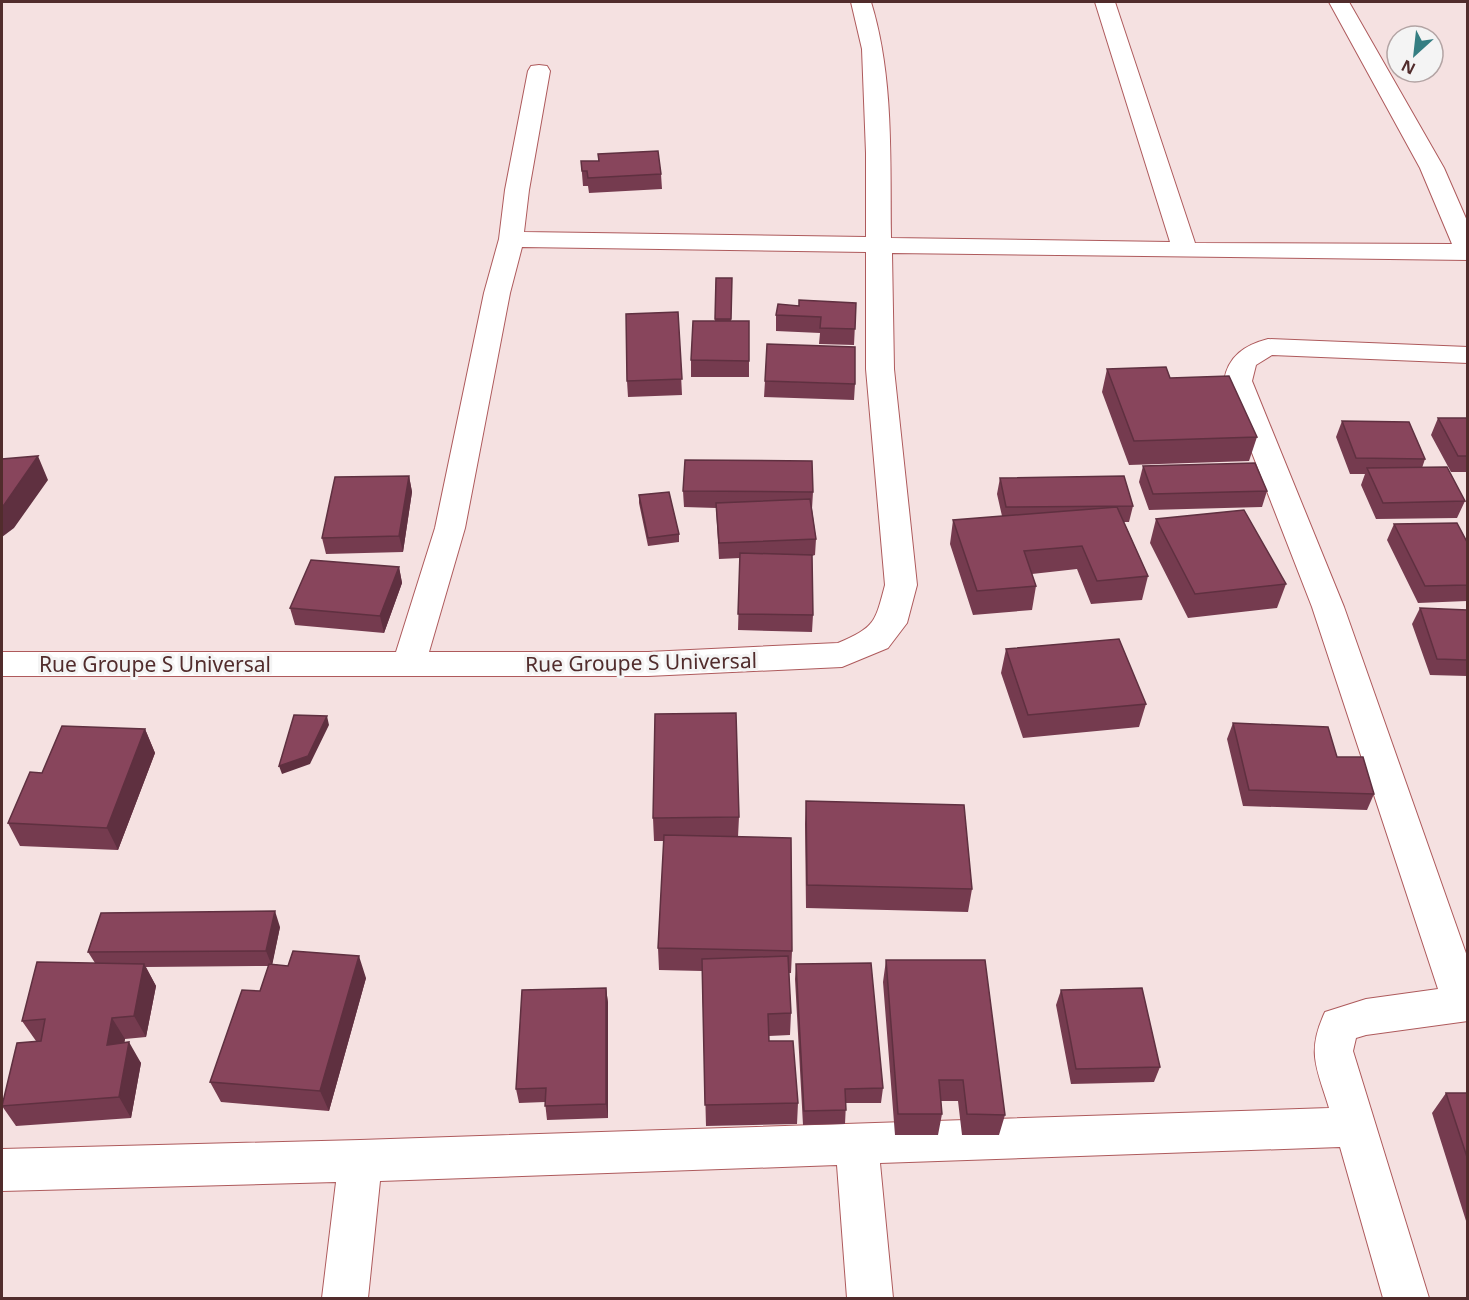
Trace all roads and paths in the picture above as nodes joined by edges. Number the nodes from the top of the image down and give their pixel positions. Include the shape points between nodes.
1 (861, 2) edge
2 (1105, 2) edge
3 (1339, 2) edge
4 (539, 71) dead end
5 (511, 239) junction
6 (878, 246) junction
7 (1185, 250) junction
8 (1467, 252) edge
9 (1467, 355) edge
10 (2, 664) edge
11 (409, 665) junction
12 (1465, 1003) edge
13 (1355, 1127) junction
14 (857, 1143) junction
15 (360, 1161) junction
16 (2, 1170) edge
17 (345, 1299) edge
18 (870, 1299) edge
19 (1406, 1299) edge

1 - 6 street, Rue Groupe S Universal via 873,49
2 - 7 street
3 - 8 street via 1432,168
4 - 5 street
5 - 6 street
5 - 11 street via 450,528
6 - 7 street
6 - 11 street, Rue Groupe S Universal via 880,369 901,585 891,623 876,640 831,656 648,664
7 - 8 street
9 - 12 street via 1268,347 1247,355 1239,368 1238,381 1328,607
10 - 11 street, Rue Groupe S Universal
12 - 13 street via 1366,1017 1340,1026 1333,1051
13 - 14 street
13 - 19 street
14 - 15 street
14 - 18 street
15 - 16 street
15 - 17 street

